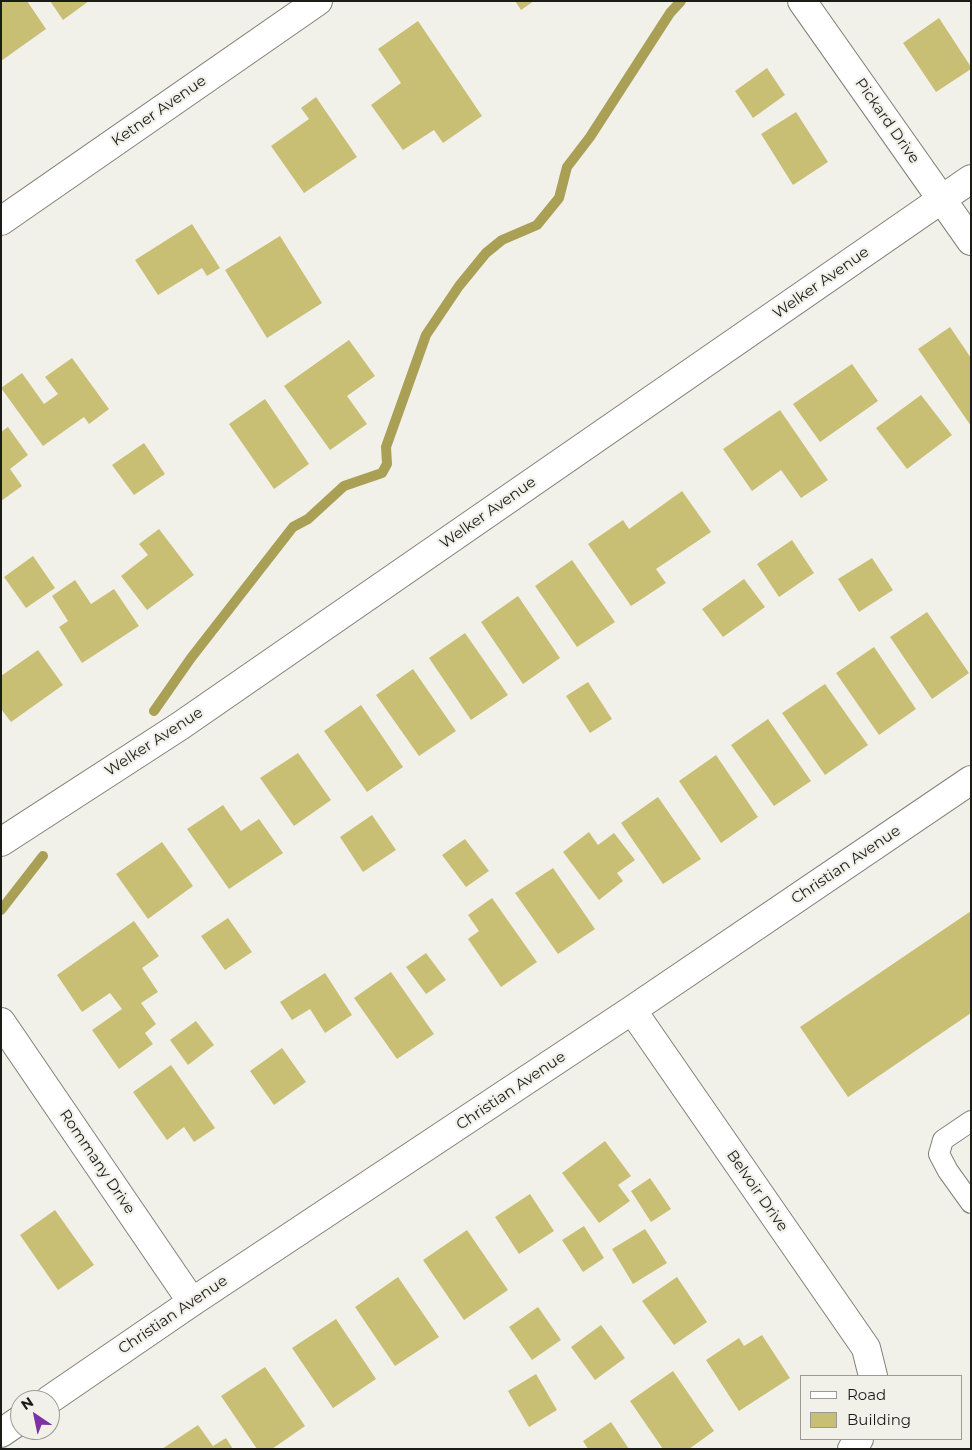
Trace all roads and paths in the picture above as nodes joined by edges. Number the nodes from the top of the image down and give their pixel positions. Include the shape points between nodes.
1 (318, 1) edge
2 (802, 1) edge
3 (971, 180) edge
4 (942, 199) junction
5 (1, 221) edge
6 (971, 241) edge
7 (971, 780) edge
8 (1, 842) edge
9 (632, 1010) junction
10 (1, 1022) edge
11 (971, 1121) edge
12 (971, 1203) edge
13 (192, 1302) junction
14 (873, 1375) edge
15 (60, 1392) edge

1 - 5 street, Ketner Avenue
2 - 4 street, Pickard Drive
3 - 4 street, Welker Avenue
4 - 6 street, Pickard Drive
4 - 8 street, Welker Avenue via 180,726
7 - 9 street, Christian Avenue
9 - 13 street, Christian Avenue
9 - 14 street, Belvoir Drive via 866,1348
10 - 13 street, Rommany Drive
11 - 12 lane via 943,1140 939,1154
13 - 15 street, Christian Avenue

